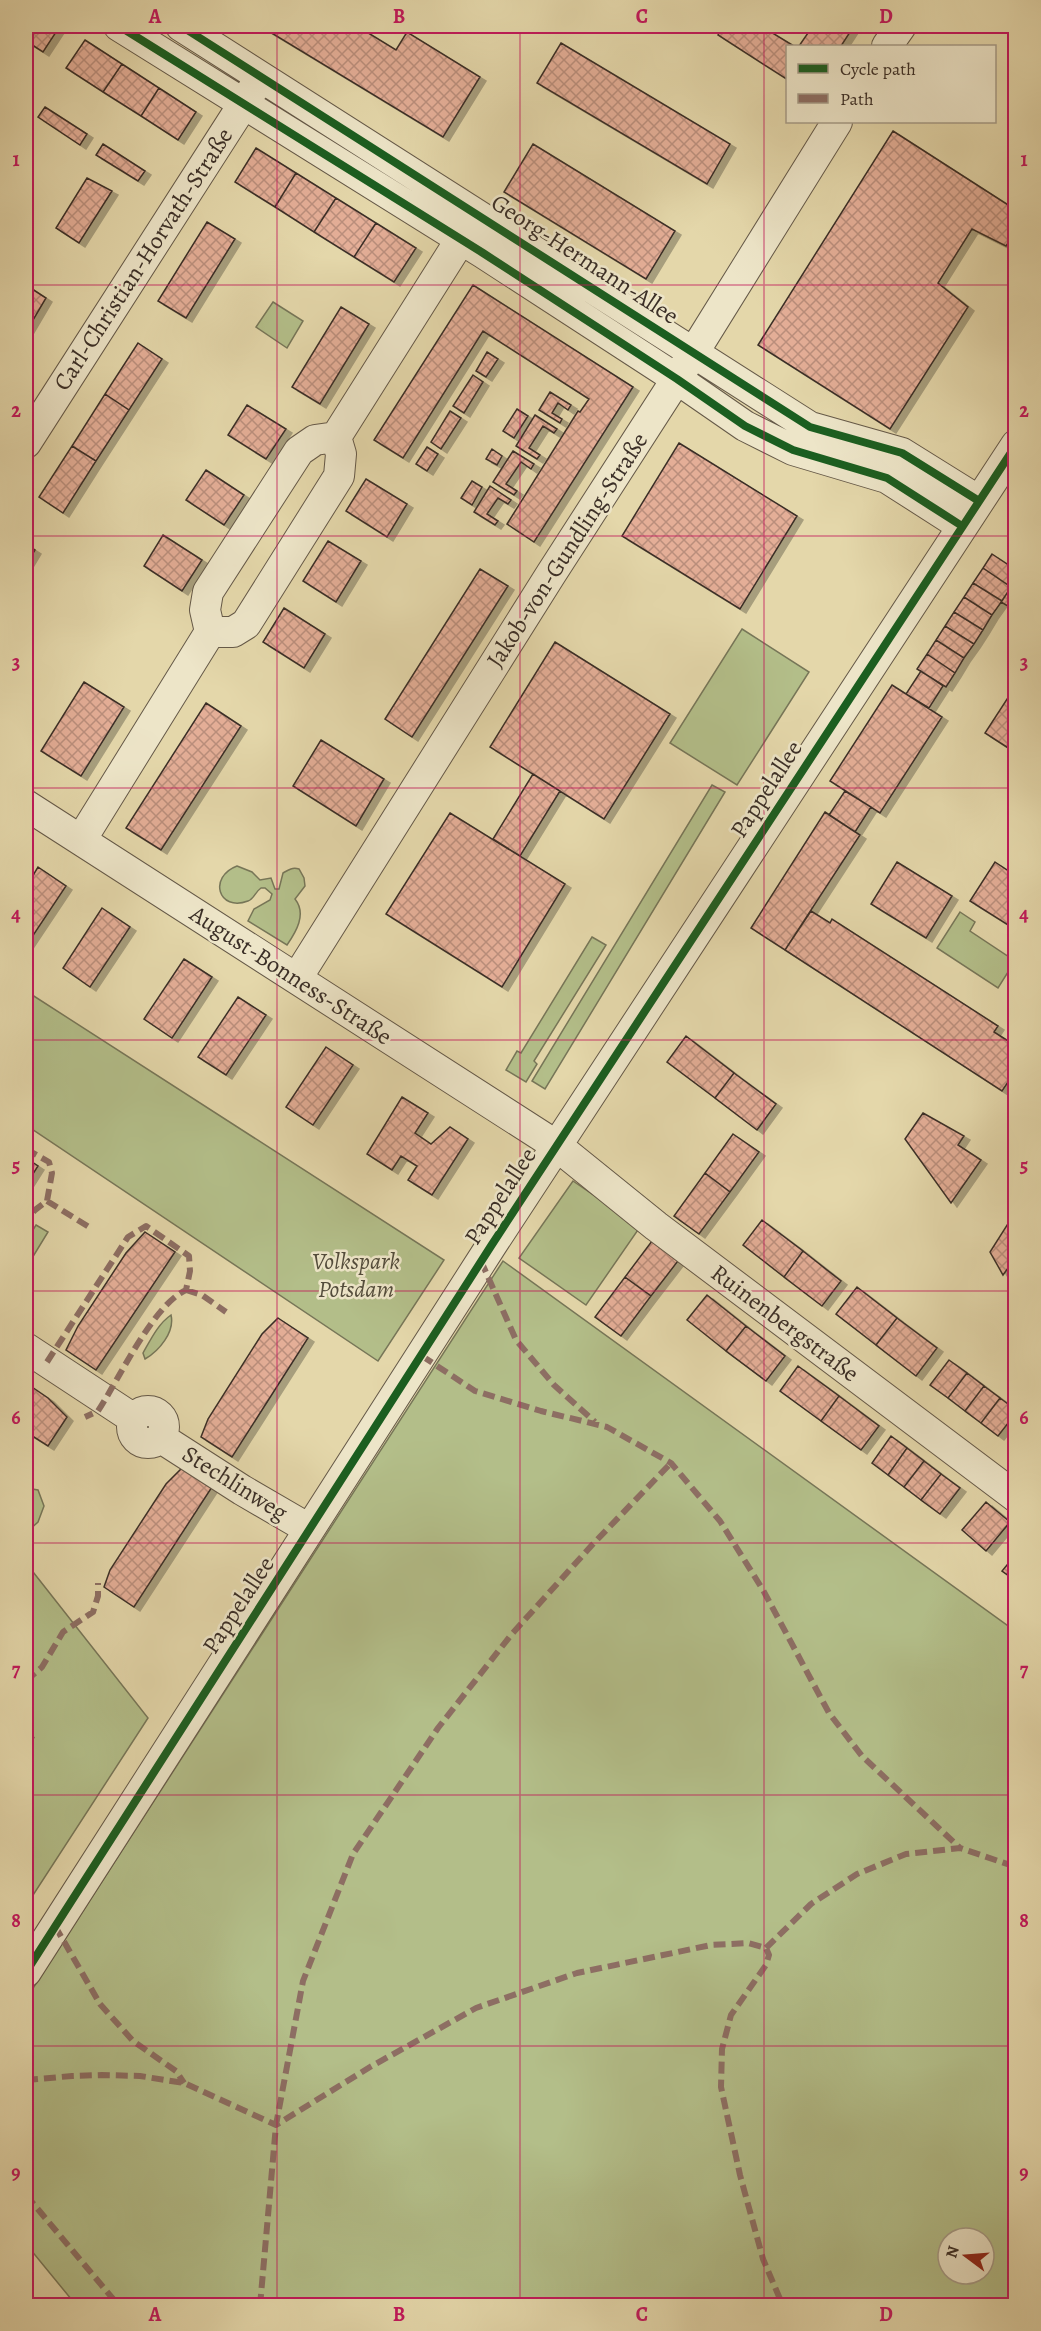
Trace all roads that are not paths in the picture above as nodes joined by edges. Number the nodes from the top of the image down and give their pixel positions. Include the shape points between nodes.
1 (119, 26) edge
2 (181, 26) edge
3 (901, 26) edge
4 (889, 45) edge
5 (261, 76) junction
6 (244, 103) junction
7 (836, 123) edge
8 (461, 239) junction
9 (694, 352) junction
10 (677, 379) junction
11 (336, 437) junction
12 (26, 443) edge
13 (1016, 446) edge
14 (979, 501) junction
15 (962, 526) junction
16 (210, 632) junction
17 (26, 805) edge
18 (81, 840) junction
19 (297, 978) junction
20 (557, 1146) junction
21 (26, 1348) edge
22 (1016, 1497) edge
23 (309, 1529) junction
24 (26, 1972) edge

1 - 6 street, Georg-Hermann-Allee
2 - 5 street, Georg-Hermann-Allee
3 - 4 street
5 - 6 street, Carl-Christian-Horvath-Straße
5 - 9 street, Georg-Hermann-Allee
6 - 8 street, Georg-Hermann-Allee
6 - 12 street, Carl-Christian-Horvath-Straße
7 - 9 street, Jakob-von-Gundling-Straße
8 - 10 street, Georg-Hermann-Allee
8 - 11 street
9 - 10 street, Jakob-von-Gundling-Straße
9 - 14 street, Georg-Hermann-Allee via 810,427 903,453
10 - 15 street, Georg-Hermann-Allee via 745,426 793,450 887,477
10 - 19 street, Jakob-von-Gundling-Straße
11 - 16 street via 315,440 299,451 208,592 205,609
11 - 16 street via 341,454 339,476 246,624 233,632
13 - 14 street, Pappelallee
14 - 15 street, Pappelallee
15 - 20 street, Pappelallee
16 - 18 street
17 - 18 street, August-Bonness-Straße
18 - 19 street, August-Bonness-Straße
19 - 20 street, August-Bonness-Straße
20 - 22 street, Ruinenbergstraße via 656,1226
20 - 23 street, Pappelallee
21 - 23 street, Stechlinweg via 134,1419 140,1412 150,1410 159,1414 165,1430 161,1438
23 - 24 street, Pappelallee

